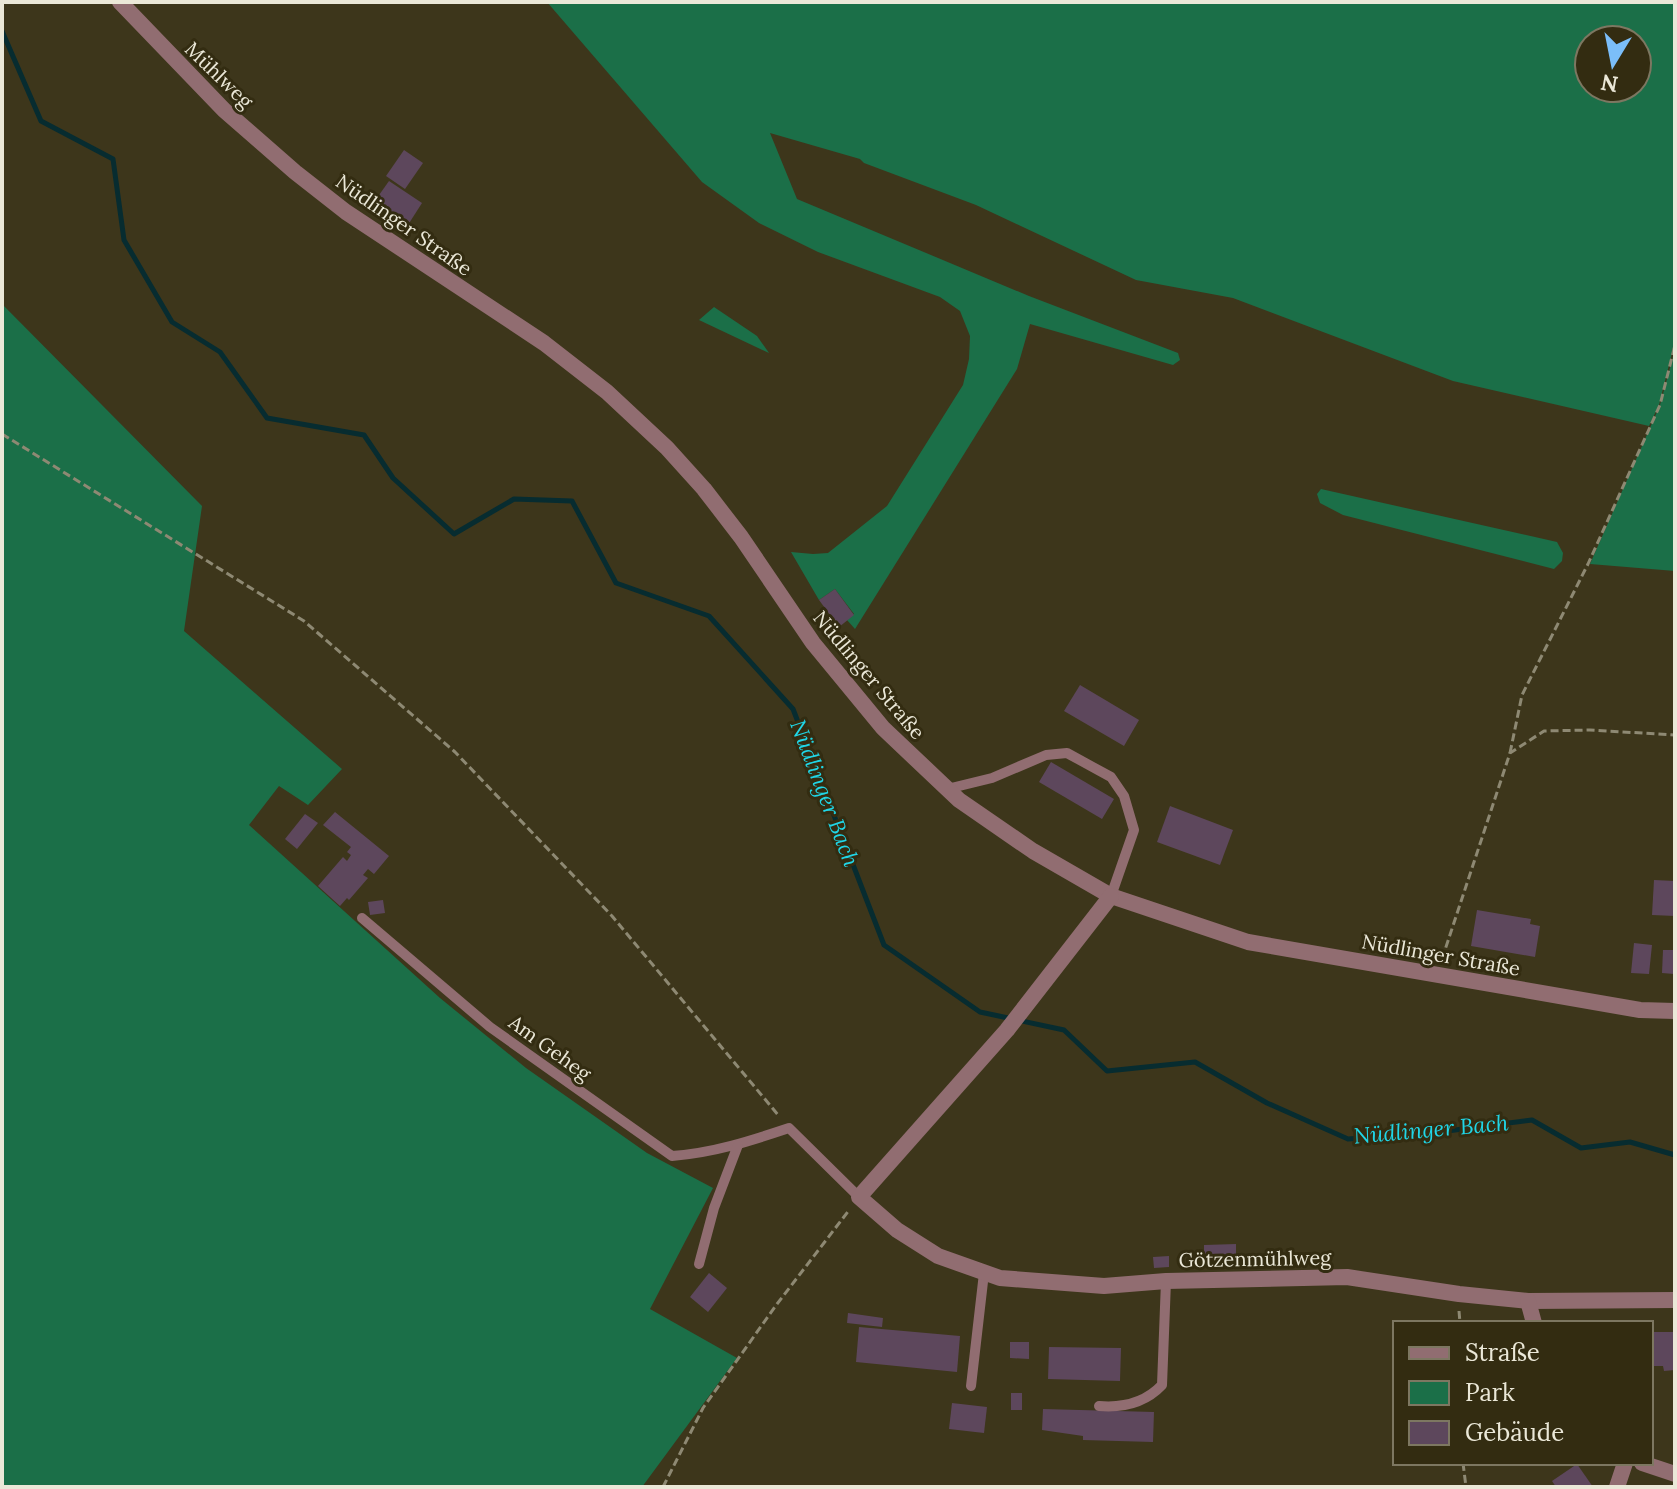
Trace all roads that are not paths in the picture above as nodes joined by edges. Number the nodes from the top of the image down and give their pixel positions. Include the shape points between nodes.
1 (120, 2) edge
2 (295, 172) joint
3 (947, 789) junction
4 (1111, 896) junction
5 (362, 918) dead end
6 (1675, 1011) edge
7 (738, 1145) junction
8 (859, 1197) junction
9 (699, 1264) dead end
10 (984, 1273) junction
11 (1166, 1281) junction
12 (1675, 1300) edge
13 (1528, 1301) junction
14 (1533, 1321) edge
15 (971, 1386) dead end
16 (1099, 1406) dead end
17 (1624, 1465) edge
18 (1648, 1465) edge
19 (1675, 1474) edge
20 (1617, 1487) edge

1 - 2 street, Mühlweg via 224,110
2 - 3 street, Nüdlinger Straße via 346,212 544,343 667,448 741,537 823,656 883,728
3 - 4 street, Nüdlinger Straße via 1033,851
3 - 4 lane via 992,778 1046,755 1067,753 1111,777 1124,796 1134,830
4 - 6 street, Nüdlinger Straße via 1248,942 1640,1010
4 - 8 street via 1007,1030
5 - 7 lane, Am Geheg via 490,1027 672,1156
7 - 8 lane, Am Geheg via 789,1128
7 - 9 lane
8 - 10 street, Götzenmühlweg via 938,1256
10 - 11 street, Götzenmühlweg via 1057,1285
10 - 15 lane
11 - 13 street, Götzenmühlweg via 1347,1277
11 - 16 lane via 1162,1385 1150,1398 1116,1408
12 - 13 street, Götzenmühlweg
13 - 14 street
17 - 20 street
18 - 19 street

